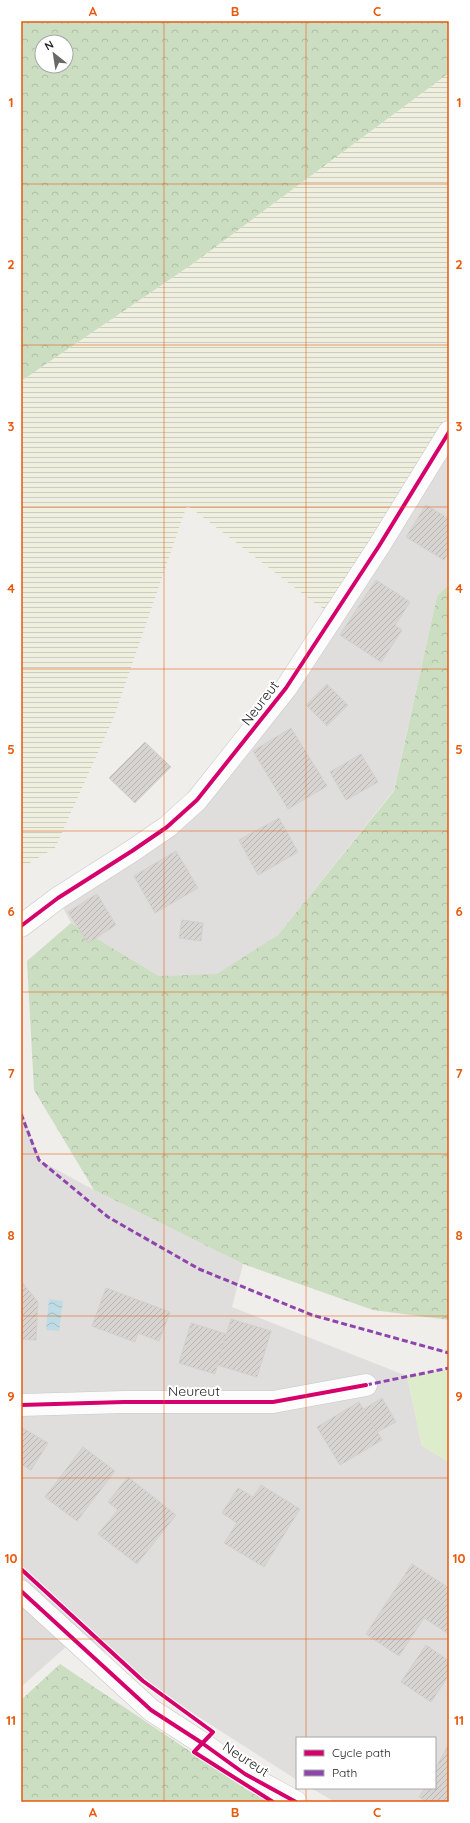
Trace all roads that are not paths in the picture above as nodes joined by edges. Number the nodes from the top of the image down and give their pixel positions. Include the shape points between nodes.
1 (449, 432) edge
2 (21, 926) edge
3 (366, 1385) dead end
4 (21, 1405) edge
5 (21, 1591) edge
6 (296, 1802) edge

1 - 2 street, Neureut via 379,546 286,688 197,800 167,827 58,898
3 - 4 street, Neureut via 273,1402
5 - 6 street, Neureut via 151,1710 245,1774

